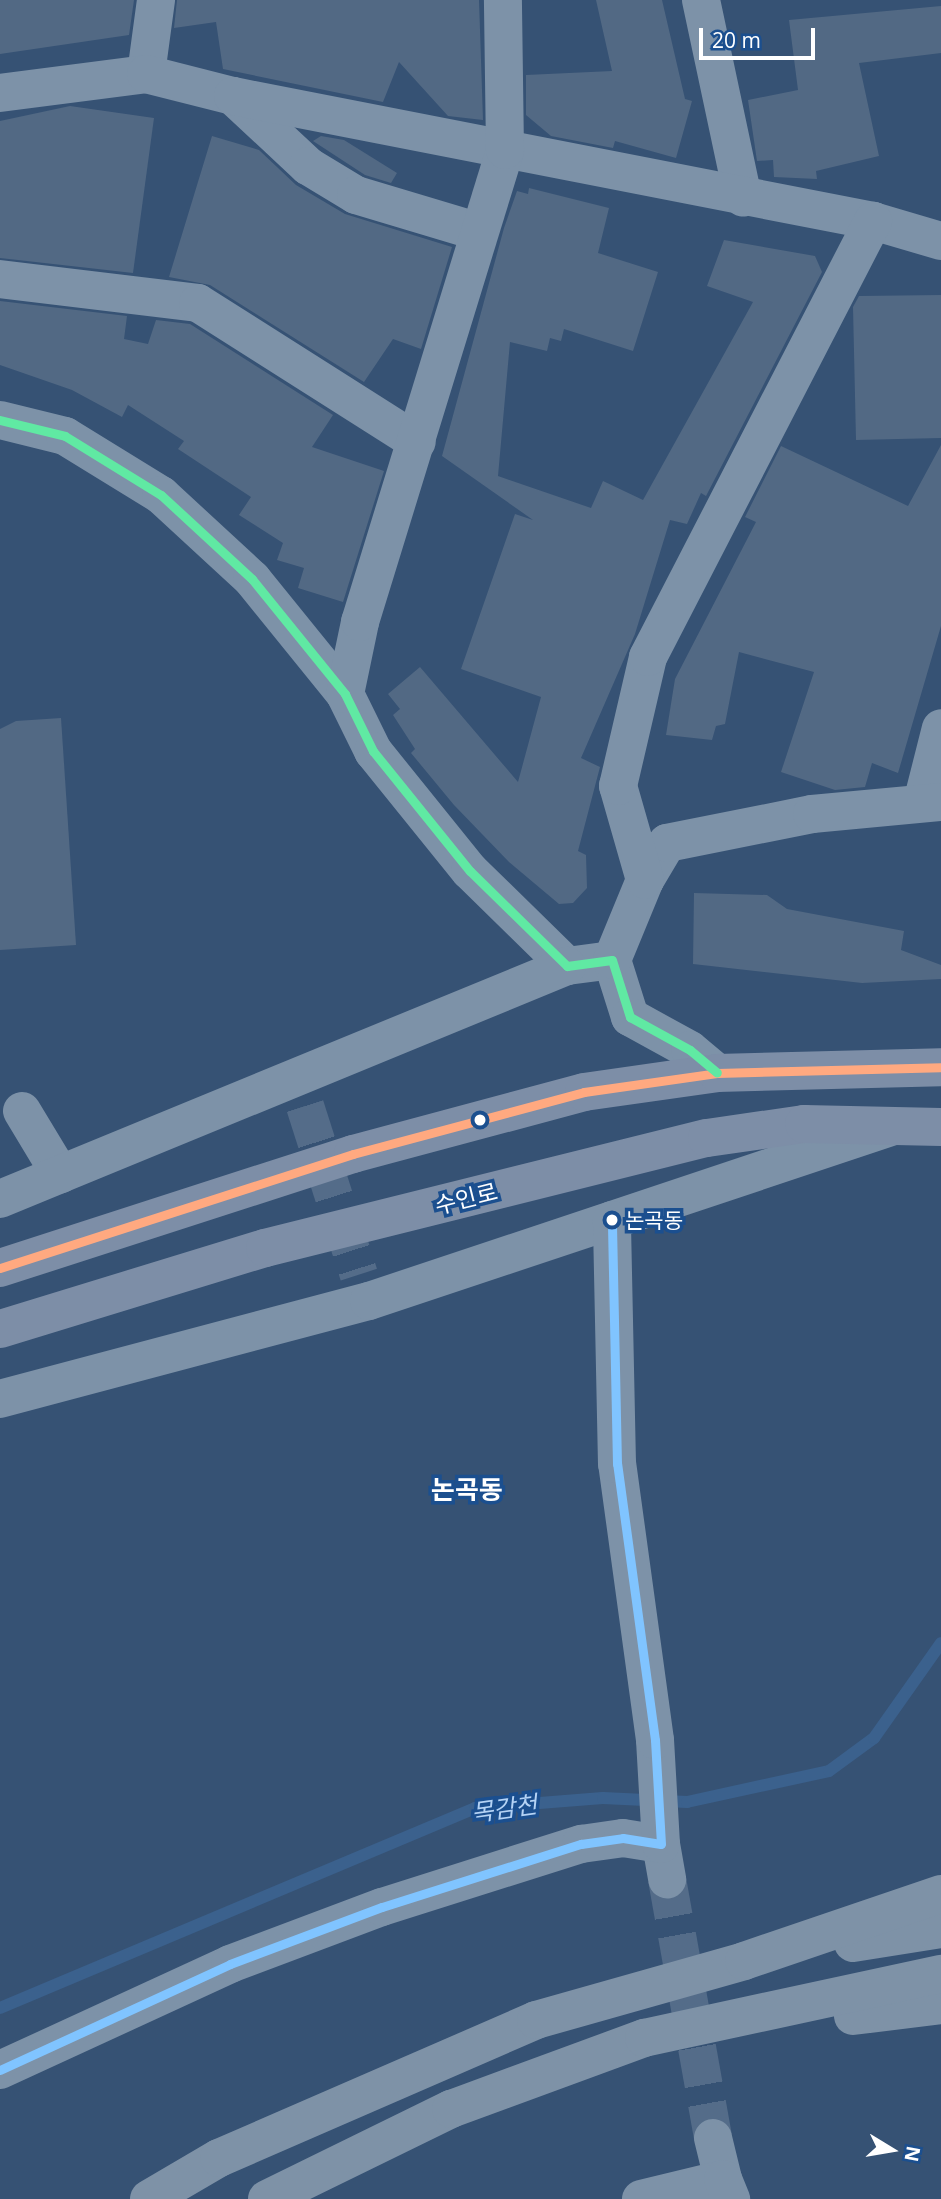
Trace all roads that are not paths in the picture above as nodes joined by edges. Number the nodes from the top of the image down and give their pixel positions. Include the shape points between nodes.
1 (156, 0) edge
2 (503, 0) edge
3 (701, 0) edge
4 (146, 74) junction
5 (0, 93) edge
6 (233, 96) junction
7 (505, 150) junction
8 (743, 198) junction
9 (873, 222) junction
10 (478, 232) junction
11 (941, 241) edge
12 (0, 279) edge
13 (0, 420) edge
14 (417, 442) junction
15 (345, 694) junction
16 (941, 727) edge
17 (932, 801) edge
18 (645, 880) junction
19 (612, 960) junction
20 (567, 966) junction
21 (941, 1067) edge
22 (717, 1073) junction
23 (22, 1111) dead end
24 (894, 1126) junction
25 (941, 1127) edge
26 (60, 1174) junction
27 (0, 1199) edge
28 (612, 1220) junction
29 (0, 1268) edge
30 (0, 1329) edge
31 (0, 1399) edge
32 (941, 1894) edge
33 (941, 1928) edge
34 (744, 1961) junction
35 (941, 1974) edge
36 (941, 2005) edge
37 (628, 2043) junction
38 (0, 2070) edge
39 (713, 2138) tunnel mouth
40 (727, 2189) edge
41 (149, 2199) edge
42 (267, 2199) edge
43 (641, 2199) edge

1 - 4 street
2 - 7 street
3 - 8 street
4 - 5 street
4 - 6 street
6 - 7 street
6 - 10 street via 308,166 356,195
7 - 8 street
7 - 10 street
8 - 9 street
9 - 11 street
9 - 18 street via 648,657 618,786
10 - 14 street
12 - 14 street via 198,303
13 - 15 street via 65,436 161,495 252,579
14 - 15 street via 360,622
15 - 20 street via 373,751 470,871
16 - 17 street
17 - 18 street via 667,843
18 - 19 street
19 - 20 street
19 - 22 street via 630,1017 690,1050
20 - 26 street via 301,1093
21 - 22 main road
22 - 29 main road via 584,1092 481,1119
23 - 26 street
24 - 25 main road, 수인로
24 - 28 street
24 - 30 main road, 수인로 via 804,1124 707,1138 265,1248
26 - 27 street
28 - 31 street via 364,1288
28 - 38 street via 617,1464 655,1747 663,1852 623,1838 581,1844 382,1907 230,1964
32 - 34 highway
33 - 34 highway
34 - 41 highway via 536,2020 219,2158
35 - 37 highway
36 - 37 highway
37 - 42 highway via 452,2109
39 - 40 street
40 - 43 street

